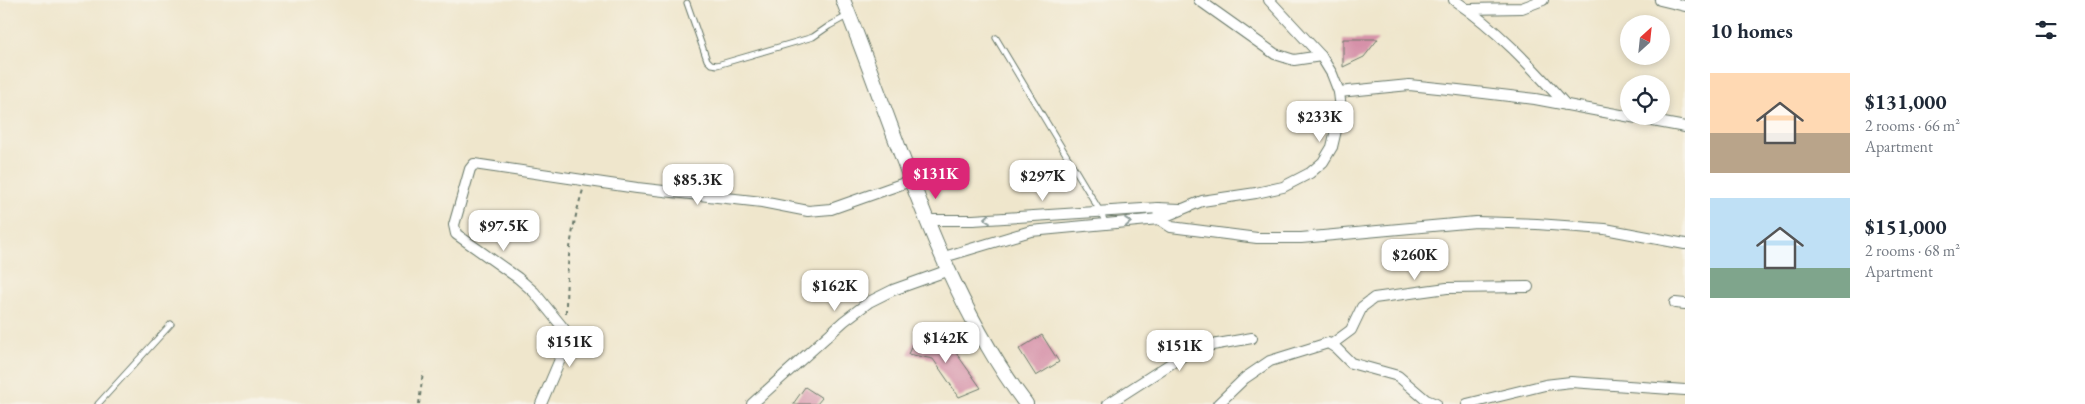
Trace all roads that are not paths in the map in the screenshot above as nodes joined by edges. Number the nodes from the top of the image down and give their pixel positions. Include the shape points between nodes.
1 (843, 0) edge
2 (1199, 0) edge
3 (1268, 0) edge
4 (1454, 0) edge
5 (1543, 0) edge
6 (1660, 0) edge
7 (687, 3) dead end
8 (1685, 6) edge
9 (1468, 9) junction
10 (849, 15) junction
11 (996, 38) dead end
12 (1321, 56) junction
13 (1339, 92) junction
14 (1566, 105) junction
15 (1685, 127) edge
16 (913, 180) junction
17 (1158, 208) junction
18 (1180, 210) junction
19 (1100, 211) junction
20 (1066, 213) junction
21 (1159, 219) junction
22 (929, 220) junction
23 (1106, 224) junction
24 (1068, 227) junction
25 (1685, 244) edge
26 (944, 257) junction
27 (949, 270) junction
28 (1528, 288) dead end
29 (170, 324) dead end
30 (1252, 338) dead end
31 (1332, 344) junction
32 (1685, 390) edge
33 (98, 404) edge
34 (541, 404) edge
35 (752, 404) edge
36 (1026, 404) edge
37 (1108, 404) edge
38 (1218, 404) edge
39 (1436, 404) edge
40 (1467, 404) edge

1 - 10 main road
2 - 12 street via 1281,57 1294,60
3 - 12 street
4 - 9 street
5 - 9 street via 1522,8
6 - 8 street
7 - 10 lane via 707,60 717,65 813,37
9 - 14 street via 1524,58
10 - 16 main road
11 - 19 lane
12 - 13 street
13 - 14 street via 1408,85
13 - 18 street via 1341,109 1332,147 1323,162 1310,173 1283,187 1211,199
14 - 15 street
16 - 22 main road
16 - 34 street via 818,212 474,164 454,225 456,234 534,292 564,329 564,350
17 - 18 street
17 - 19 street
17 - 21 street
18 - 21 street
19 - 20 street
19 - 23 lane
20 -> 22 street
20 - 24 street
23 -> 21 street
21 - 25 street via 1178,229 1257,238 1328,236 1476,222 1605,229
22 - 26 main road
23 - 24 street
24 - 26 street via 1031,231
26 - 27 main road
27 - 35 street via 869,302
27 - 36 main road via 992,356
28 - 31 street via 1447,288 1374,298 1362,307 1351,330
29 - 33 lane
30 - 37 street via 1195,348
31 - 38 street via 1270,361 1245,378
31 - 39 street via 1351,363 1398,376 1426,400
32 - 40 street via 1572,382 1545,385

